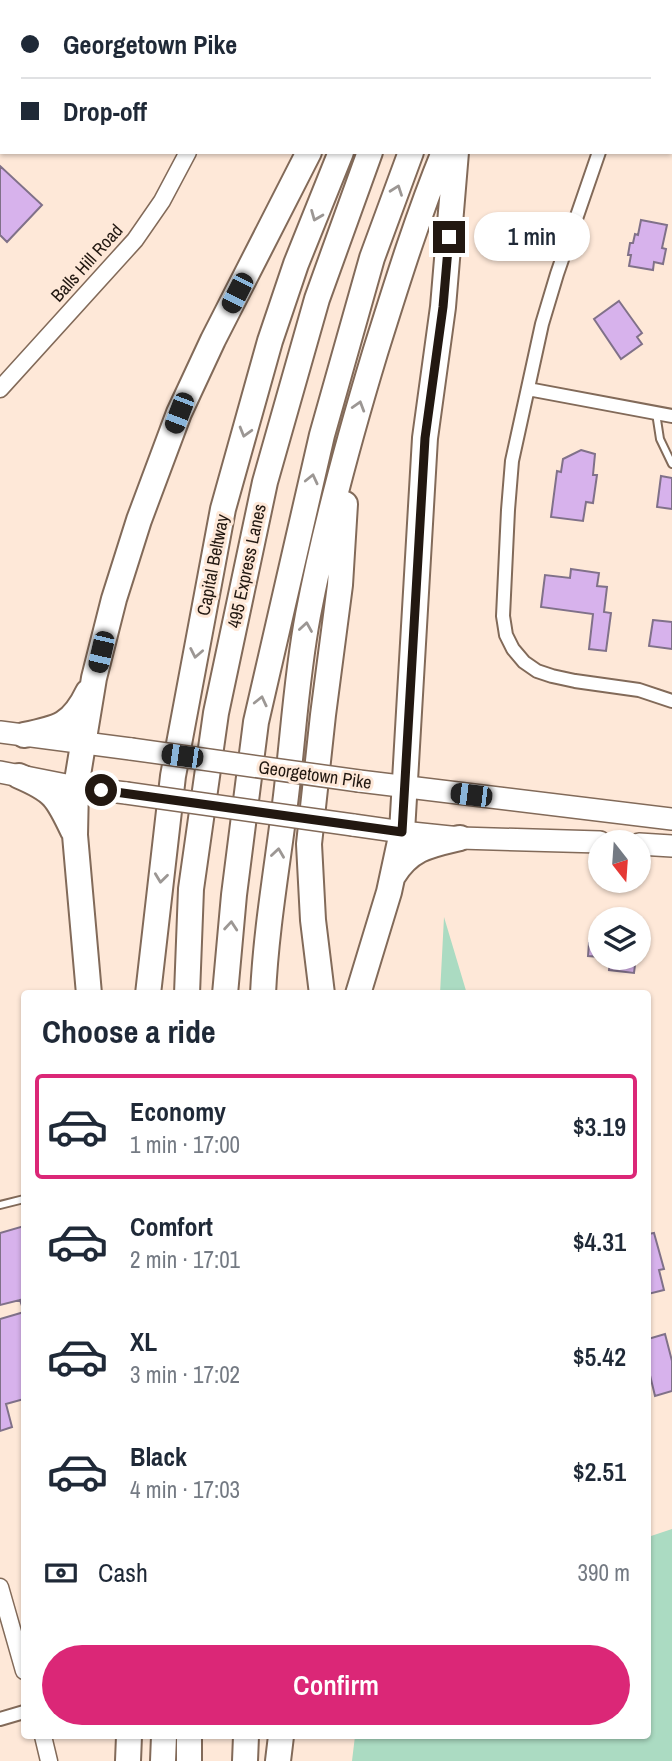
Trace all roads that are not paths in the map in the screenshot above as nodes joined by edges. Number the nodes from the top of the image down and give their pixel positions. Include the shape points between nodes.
1 (187, 154) edge
2 (308, 154) edge
3 (340, 154) edge
4 (369, 154) edge
5 (410, 154) edge
6 (443, 154) edge
7 (456, 154) edge
8 (598, 154) edge
9 (0, 389) edge
10 (528, 389) junction
11 (656, 413) junction
12 (672, 416) edge
13 (348, 443) junction
14 (672, 464) edge
15 (94, 678) junction
16 (672, 702) edge
17 (12, 734) edge
18 (84, 743) junction
19 (10, 774) edge
20 (404, 786) junction
21 (76, 787) junction
22 (672, 819) edge
23 (402, 832) junction
24 (75, 835) junction
25 (460, 838) junction
26 (588, 842) edge
27 (651, 845) edge
28 (672, 846) edge
29 (393, 877) junction
30 (89, 990) edge
31 (148, 990) edge
32 (187, 990) edge
33 (225, 990) edge
34 (263, 990) edge
35 (322, 990) edge
36 (359, 990) edge
37 (21, 1200) edge
38 (0, 1205) edge
39 (0, 1587) edge
40 (21, 1660) edge
41 (21, 1713) edge
42 (0, 1719) edge
43 (44, 1739) edge
44 (129, 1739) edge
45 (164, 1739) edge
46 (189, 1739) edge
47 (246, 1739) edge
48 (282, 1739) edge
49 (283, 1739) edge
50 (49, 1761) edge
51 (128, 1761) edge
52 (163, 1761) edge
53 (189, 1761) edge
54 (245, 1761) edge
55 (278, 1761) edge
56 (285, 1761) edge

1 - 9 street, Balls Hill Road via 135,240
2 - 15 highway via 179,413 119,582
3 -> 31 highway, Capital Beltway via 270,341 223,509 173,776
4 - 32 highway, 495 Express Lanes via 317,299 265,482 216,713 191,889
33 -> 5 highway via 256,722 322,435 372,258
13 -> 6 highway via 394,292
7 - 20 highway via 443,307 425,438
8 - 10 street via 542,324
10 - 11 street
10 - 16 street via 512,461 503,616 506,635 524,662 537,671 639,690
11 - 12 street
11 - 14 lane via 660,439
34 -> 13 highway via 306,630
13 - 35 highway via 340,585 309,844
15 - 17 highway via 80,709 66,723
15 - 18 highway
17 - 18 main road, Georgetown Pike
18 - 20 main road, Georgetown Pike, bridge
18 - 21 highway
19 - 21 main road
19 - 24 highway via 43,786 53,795
20 - 22 main road, Georgetown Pike
20 - 23 highway
21 - 23 main road, bridge
21 - 24 highway
23 - 25 main road
23 - 29 highway
24 - 30 highway
25 - 26 main road
25 - 29 highway via 414,852
27 - 28 main road
29 - 36 highway
37 - 38 lane
39 - 40 street
41 - 42 street
43 - 50 street
44 - 51 highway
45 - 52 highway
46 - 53 highway
47 - 54 highway
48 - 55 highway
49 - 56 highway

